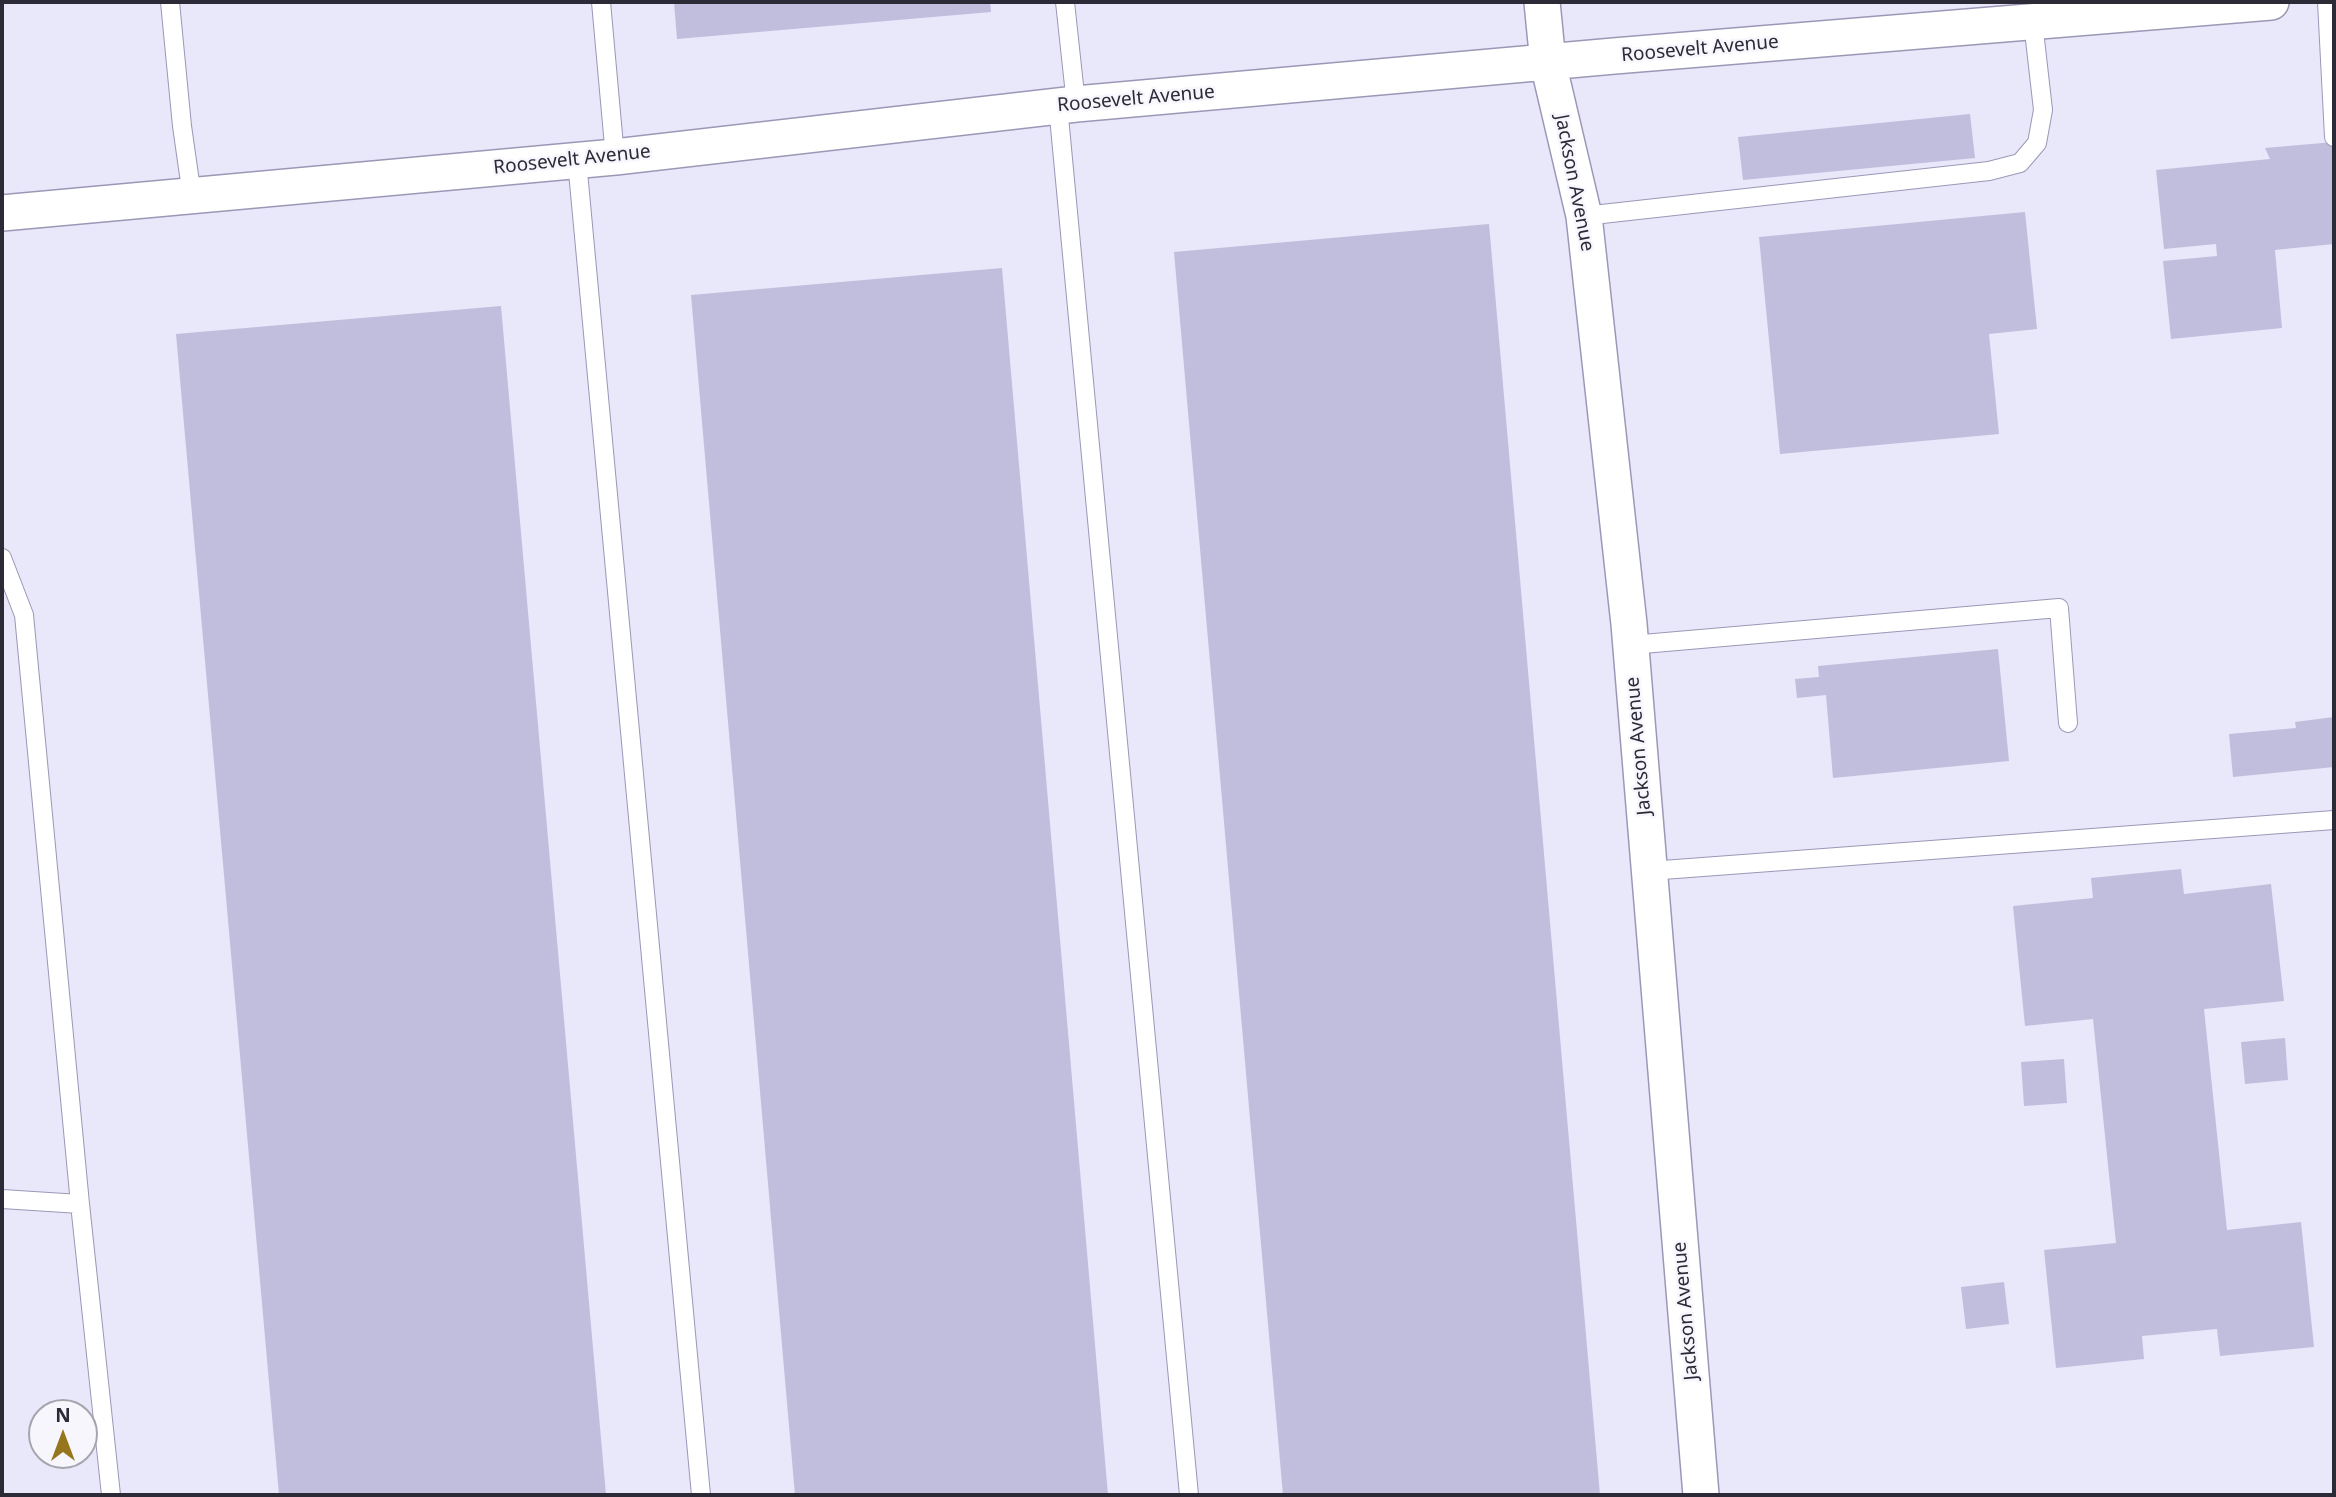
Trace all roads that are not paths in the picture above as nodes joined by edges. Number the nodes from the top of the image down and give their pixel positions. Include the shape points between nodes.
1 (170, 2) edge
2 (601, 2) edge
3 (1065, 2) edge
4 (1542, 2) edge
5 (2271, 2) edge
6 (2327, 2) edge
7 (2126, 8) edge
8 (2033, 22) junction
9 (1548, 63) junction
10 (1067, 105) junction
11 (2334, 137) edge
12 (615, 157) junction
13 (577, 161) junction
14 (192, 196) junction
15 (2, 213) edge
16 (1584, 216) junction
17 (2, 558) edge
18 (1631, 645) junction
19 (2068, 723) dead end
20 (2334, 820) edge
21 (1649, 870) junction
22 (2, 1199) edge
23 (80, 1204) junction
24 (111, 1495) edge
25 (701, 1495) edge
26 (1189, 1495) edge
27 (1701, 1495) edge

1 - 14 lane
2 - 12 lane
3 - 10 lane
4 - 9 street, Jackson Avenue
5 - 7 street, Roosevelt Avenue
6 - 11 lane
7 - 8 street, Roosevelt Avenue
8 - 9 street, Roosevelt Avenue
8 - 16 lane via 2043,110 2037,143 2020,163 1989,171
9 - 10 street, Roosevelt Avenue
9 - 16 street, Jackson Avenue
10 - 12 street, Roosevelt Avenue
10 - 26 lane
12 - 13 street, Roosevelt Avenue
13 - 14 street, Roosevelt Avenue
13 - 25 lane
14 - 15 street, Roosevelt Avenue
16 - 18 street, Jackson Avenue
17 - 23 lane via 24,615
18 - 19 lane via 2059,608
18 - 21 street, Jackson Avenue
20 - 21 lane
21 - 27 street, Jackson Avenue
22 - 23 lane
23 - 24 lane

